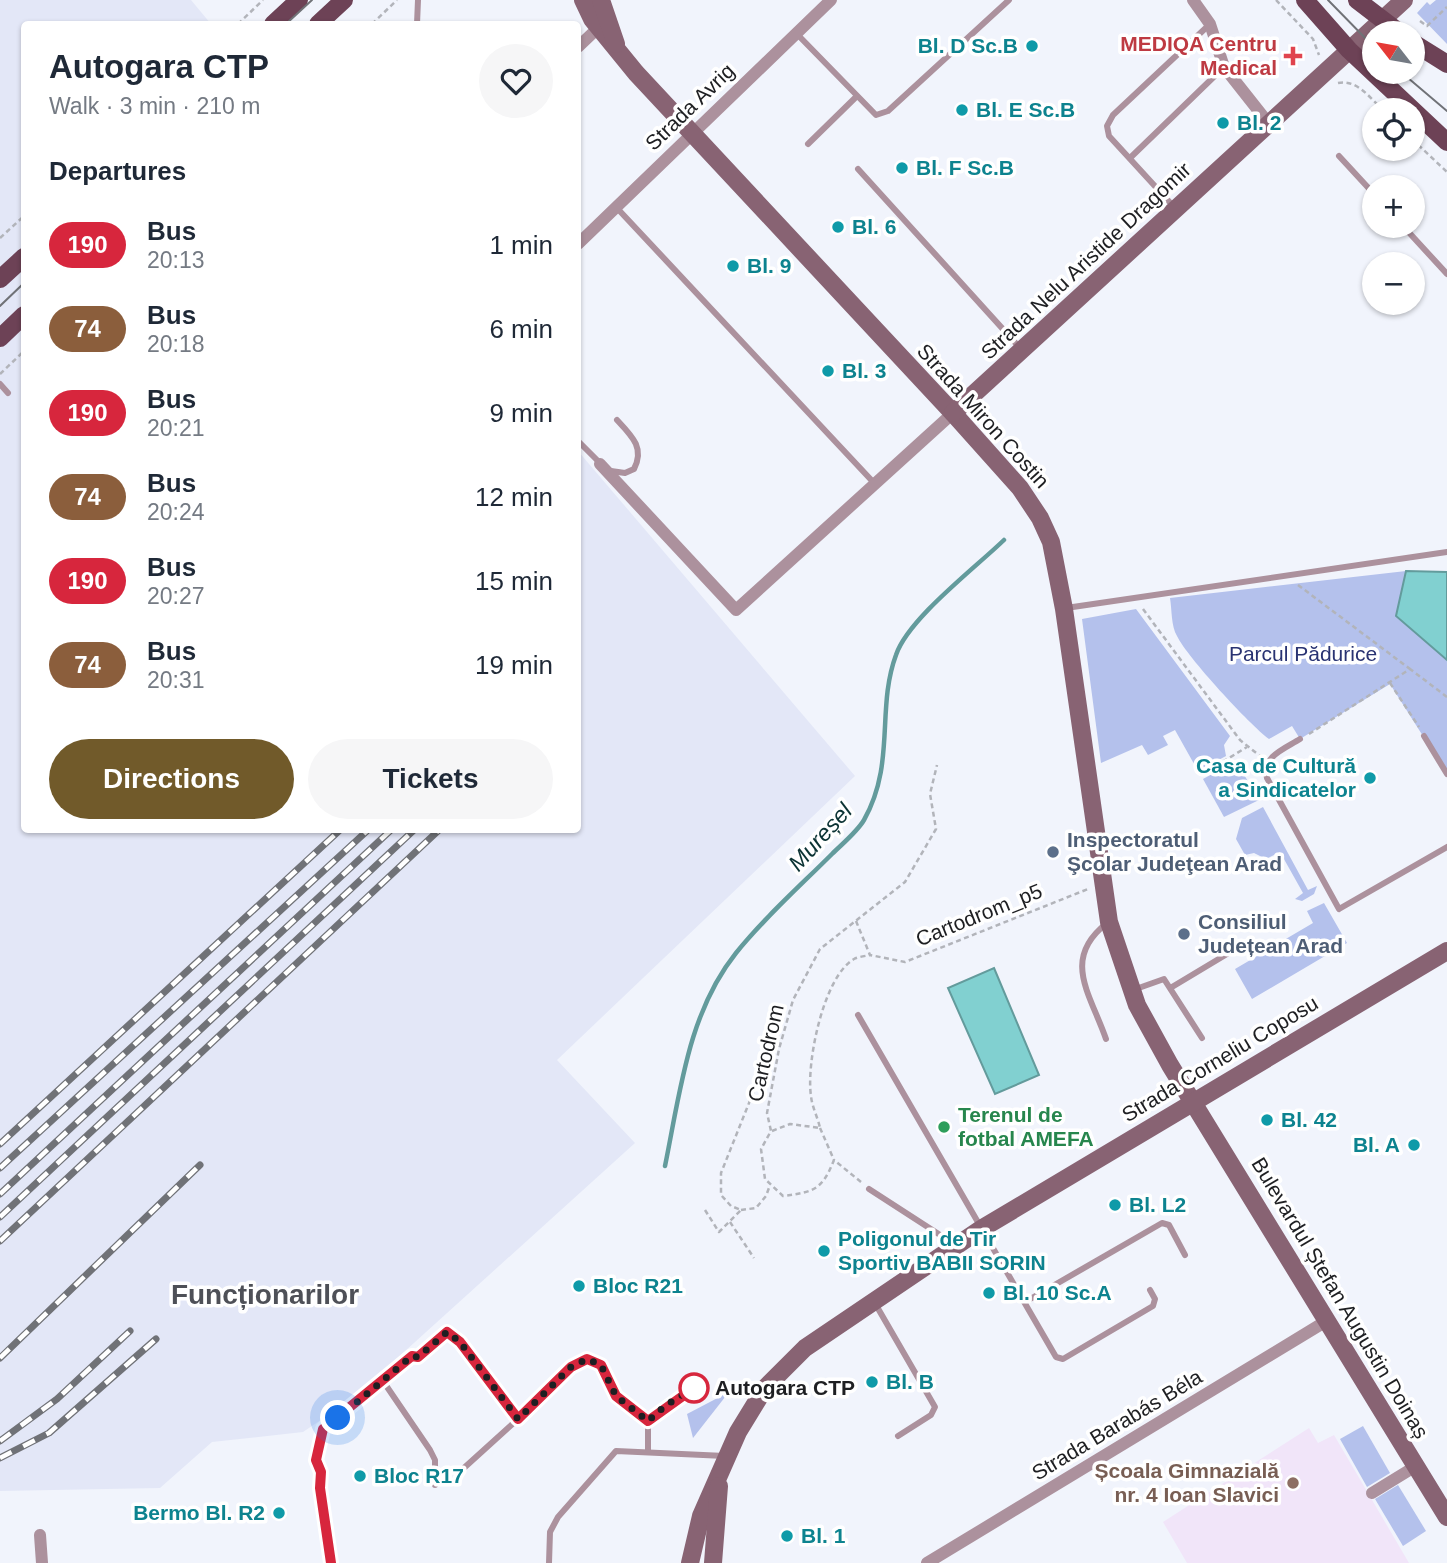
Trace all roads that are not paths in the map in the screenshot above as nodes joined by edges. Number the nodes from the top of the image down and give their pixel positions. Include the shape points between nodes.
1 (299, 0) edge
2 (344, 0) edge
3 (418, 0) edge
4 (575, 0) edge
5 (583, 0) edge
6 (601, 0) edge
7 (831, 0) edge
8 (1009, 0) edge
9 (1194, 0) edge
10 (1305, 0) edge
11 (1357, 0) edge
12 (1404, 0) edge
13 (1382, 20) junction
14 (276, 21) edge
15 (321, 21) edge
16 (417, 21) edge
17 (595, 23) junction
18 (1210, 24) junction
19 (796, 33) junction
20 (581, 43) edge
21 (1349, 50) junction
22 (1425, 50) edge
23 (618, 51) junction
24 (1447, 64) edge
25 (1224, 67) junction
26 (856, 97) junction
27 (1269, 124) junction
28 (691, 133) junction
29 (1447, 142) edge
30 (808, 144) dead end
31 (1339, 156) dead end
32 (1130, 158) junction
33 (858, 169) dead end
34 (1362, 181) edge
35 (615, 207) junction
36 (1176, 209) junction
37 (1414, 238) edge
38 (581, 241) edge
39 (21, 260) edge
40 (1447, 274) edge
41 (0, 279) edge
42 (21, 318) edge
43 (0, 338) edge
44 (1023, 351) junction
45 (0, 384) edge
46 (8, 393) dead end
47 (953, 414) junction
48 (617, 420) dead end
49 (581, 444) edge
50 (600, 464) junction
51 (875, 484) junction
52 (1447, 552) edge
53 (1064, 609) junction
54 (1424, 736) road end
55 (1300, 739) road end
56 (1447, 774) edge
57 (1447, 847) edge
58 (1109, 922) junction
59 (1447, 951) edge
60 (1227, 954) dead end
61 (1172, 987) junction
62 (1131, 990) junction
63 (858, 1015) dead end
64 (1202, 1038) dead end
65 (1106, 1039) dead end
66 (1193, 1102) junction
67 (869, 1189) road end
68 (981, 1229) junction
69 (956, 1245) junction
70 (1185, 1255) dead end
71 (1150, 1290) dead end
72 (873, 1300) junction
73 (1025, 1302) junction
74 (1328, 1320) junction
75 (383, 1381) junction
76 (694, 1388) dead end
77 (518, 1419) junction
78 (648, 1421) junction
79 (898, 1436) dead end
80 (648, 1451) junction
81 (727, 1456) junction
82 (465, 1466) dead end
83 (1416, 1466) junction
84 (719, 1479) junction
85 (435, 1485) dead end
86 (1371, 1493) dead end
87 (1447, 1517) edge
88 (40, 1535) dead end
89 (42, 1563) edge
90 (331, 1563) edge
91 (549, 1563) edge
92 (690, 1563) edge
93 (713, 1563) edge
94 (927, 1563) edge

1 - 14 main road
2 - 15 main road
3 - 16 lane
4 - 17 main road
5 - 17 main road, Strada Miron Costin
6 - 23 main road, Strada Miron Costin
7 - 19 street, Strada Avrig
8 - 26 lane via 888,111 876,114
9 - 18 street
10 - 21 main road
11 - 13 main road
12 - 13 main road, Strada Nelu Aristide Dragomir
13 - 21 main road, Strada Nelu Aristide Dragomir
17 - 20 street
17 - 23 main road, Strada Miron Costin
18 - 25 street
18 - 32 lane via 1108,123 1109,136
19 - 26 lane
19 - 28 street, Strada Avrig
21 - 27 main road, Strada Nelu Aristide Dragomir
21 - 29 main road
22 - 24 main road
23 - 28 main road, Strada Miron Costin
25 - 27 street
25 - 32 lane
26 - 30 lane
27 - 36 main road, Strada Nelu Aristide Dragomir
28 - 35 street, Strada Avrig
28 - 47 main road, Strada Miron Costin
31 - 34 lane
32 - 36 lane
33 - 44 lane
35 - 38 street, Strada Avrig
35 - 51 lane
36 - 44 main road, Strada Nelu Aristide Dragomir
37 - 40 lane
39 - 41 main road
42 - 43 main road
44 - 47 main road, Strada Nelu Aristide Dragomir
45 - 46 lane
47 - 51 street, Strada Nelu Aristide Dragomir
47 - 53 main road, Strada Miron Costin via 1031,503 1051,542
48 - 50 lane via 637,443 638,461 625,473
49 - 50 lane
50 - 51 street, Strada Nelu Aristide Dragomir via 736,610
52 - 53 lane
53 - 58 main road, Strada Miron Costin
54 - 56 lane
55 - 57 lane via 1268,760 1267,778 1339,909
58 - 62 main road, Strada Miron Costin
58 - 65 lane via 1086,943 1081,970
59 - 66 main road, Strada Corneliu Coposu
60 - 61 lane
61 - 62 lane via 1160,979
61 - 64 lane
62 - 66 main road, Strada Miron Costin
63 - 68 lane
66 - 68 main road, Strada Corneliu Coposu
66 - 74 main road, Bulevardul Ștefan Augustin Doinaș
67 - 69 lane
68 - 69 main road, Strada Corneliu Coposu
68 - 73 lane
69 - 72 main road, Strada Corneliu Coposu
70 - 73 lane via 1169,1226 1161,1223
71 - 73 lane via 1153,1306 1063,1359 1056,1357
72 - 79 lane via 934,1407 931,1415
72 - 81 main road, Strada Corneliu Coposu via 782,1369 750,1411
74 - 83 main road, Bulevardul Ștefan Augustin Doinaș
74 - 94 street, Strada Barabás Béla
75 - 77 lane via 447,1332 460,1342
75 - 85 lane via 435,1460
75 - 90 lane via 323,1429 316,1460
76 - 78 lane
77 - 78 lane via 571,1367 587,1359 601,1365 616,1396
77 - 82 lane
78 - 80 lane
80 - 81 lane
80 - 91 lane via 622,1450 610,1455 558,1517 550,1532
81 - 84 main road, Strada Corneliu Coposu
83 - 86 street
83 - 87 main road, Bulevardul Ștefan Augustin Doinaș
84 - 92 main road, Strada Corneliu Coposu via 701,1516
84 - 93 main road, Strada Corneliu Coposu
88 - 89 street

